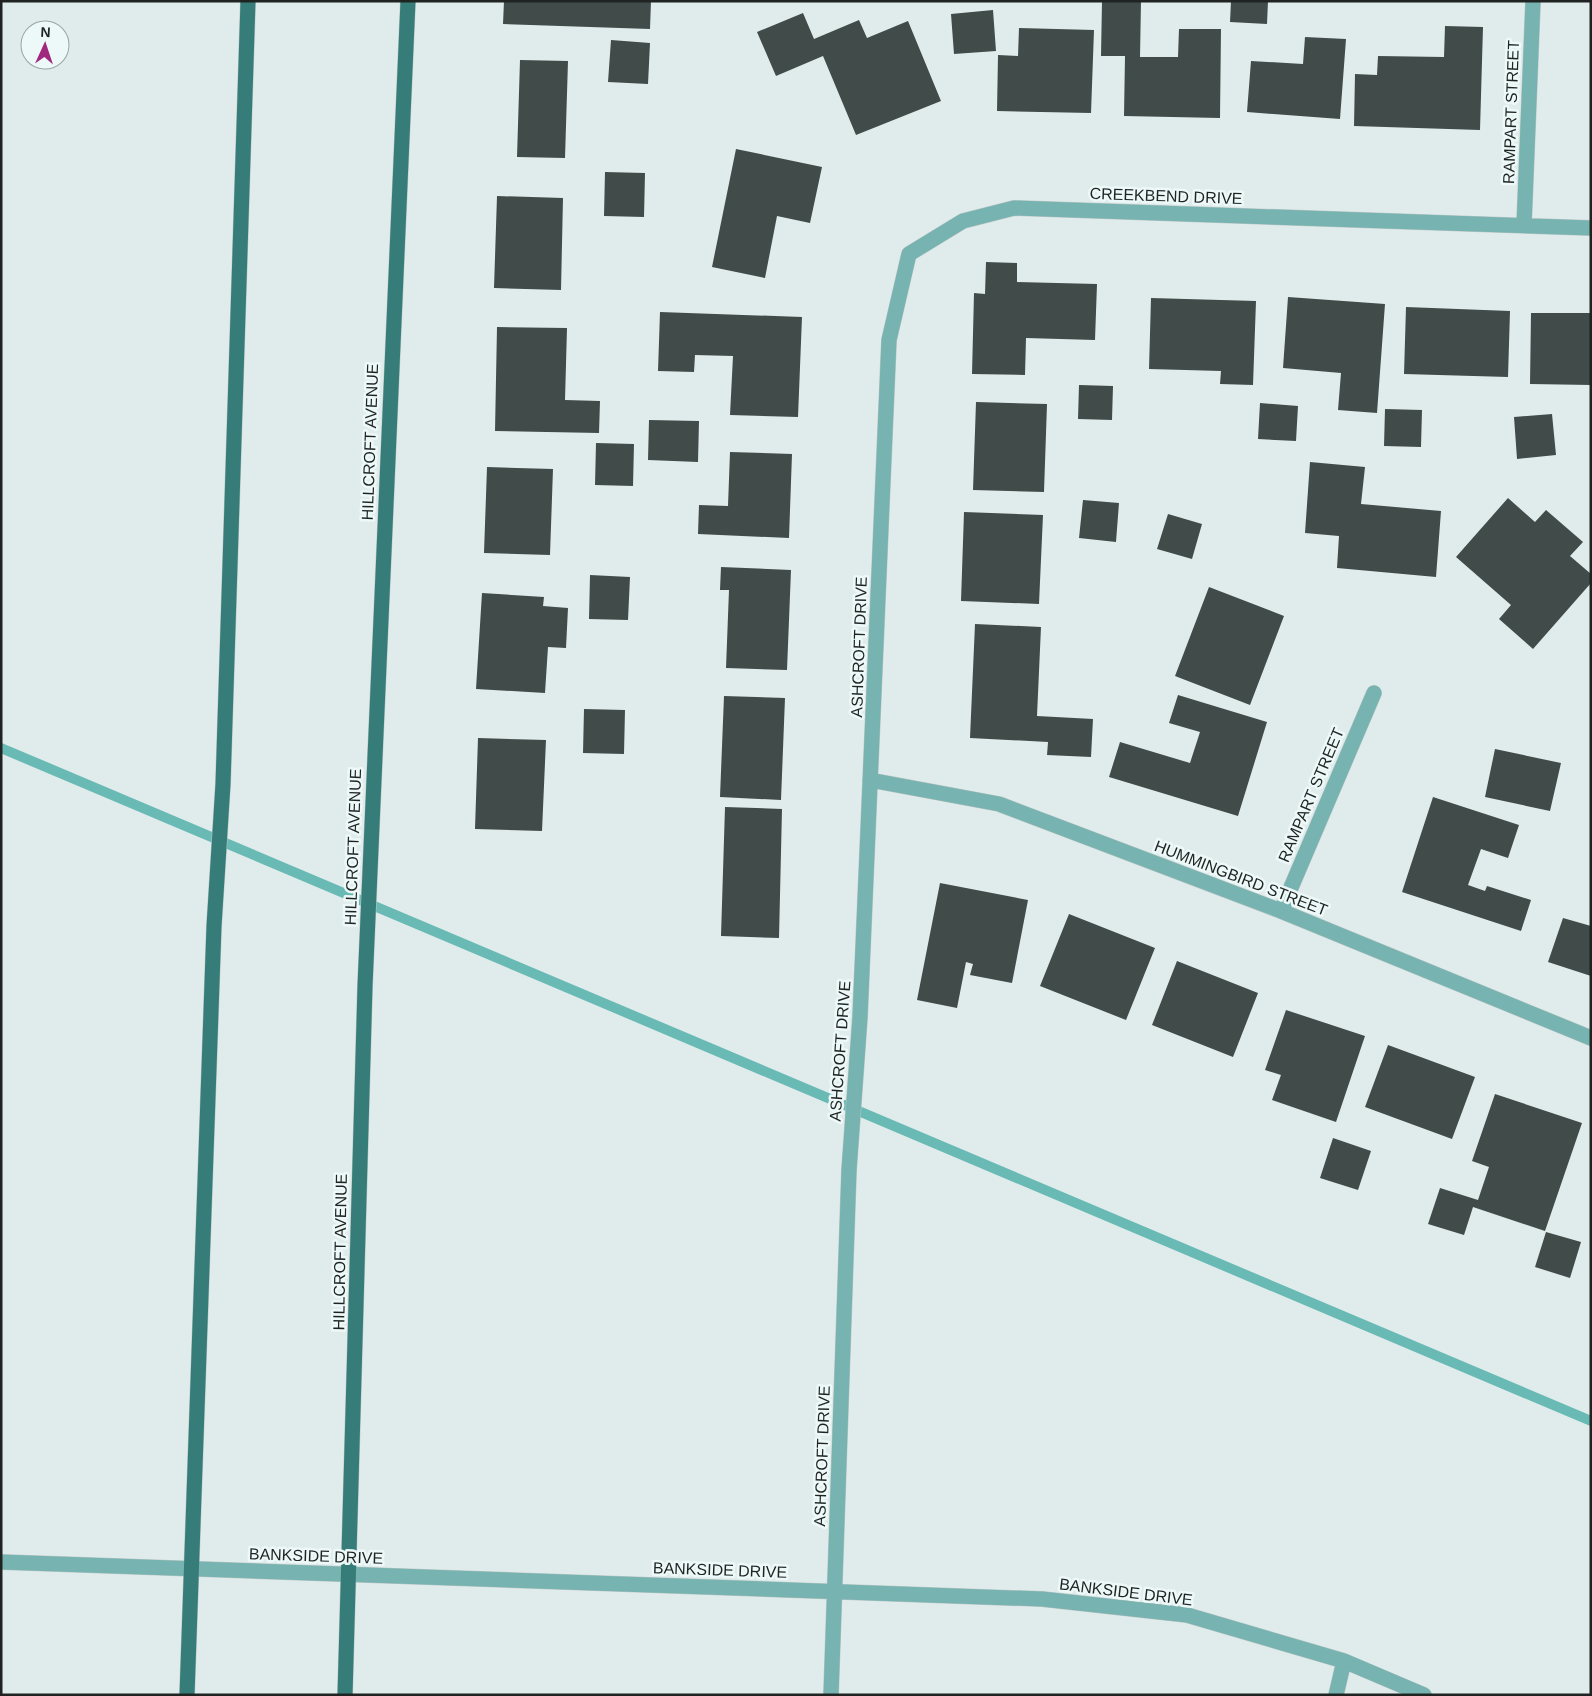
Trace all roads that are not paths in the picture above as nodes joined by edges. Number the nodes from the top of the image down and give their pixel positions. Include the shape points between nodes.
1 (248, 1) edge
2 (1533, 1) edge
3 (407, 5) edge
4 (1524, 225) junction
5 (1591, 228) edge
6 (886, 410) joint
7 (1374, 692) dead end
8 (870, 780) junction
9 (1281, 911) junction
10 (1591, 1038) edge
11 (1, 1562) edge
12 (190, 1570) junction
13 (350, 1574) junction
14 (834, 1592) junction
15 (1344, 1661) junction
16 (186, 1695) edge
17 (345, 1695) edge
18 (831, 1695) edge
19 (1336, 1695) edge
20 (1424, 1695) edge

1 - 12 main road via 223,784 214,926
2 - 4 street, RAMPART STREET
3 - 13 main road, HILLCROFT AVENUE via 370,848
4 - 5 street, CREEKBEND DRIVE
4 - 6 street, CREEKBEND DRIVE via 1014,208 963,221 909,254 889,340
6 - 8 street, ASHCROFT DRIVE
7 - 9 street, RAMPART STREET
8 - 9 street, HUMMINGBIRD STREET via 999,804
8 - 14 street, ASHCROFT DRIVE via 860,1017 849,1170
9 - 10 street, HUMMINGBIRD STREET
11 - 12 street, BANKSIDE DRIVE
12 - 13 street, BANKSIDE DRIVE
12 - 16 main road
13 - 14 street, BANKSIDE DRIVE
13 - 17 main road, HILLCROFT AVENUE
14 - 15 street, BANKSIDE DRIVE via 1042,1599 1187,1615
14 - 18 street, ASHCROFT DRIVE
15 - 19 street
15 - 20 street, BANKSIDE DRIVE

